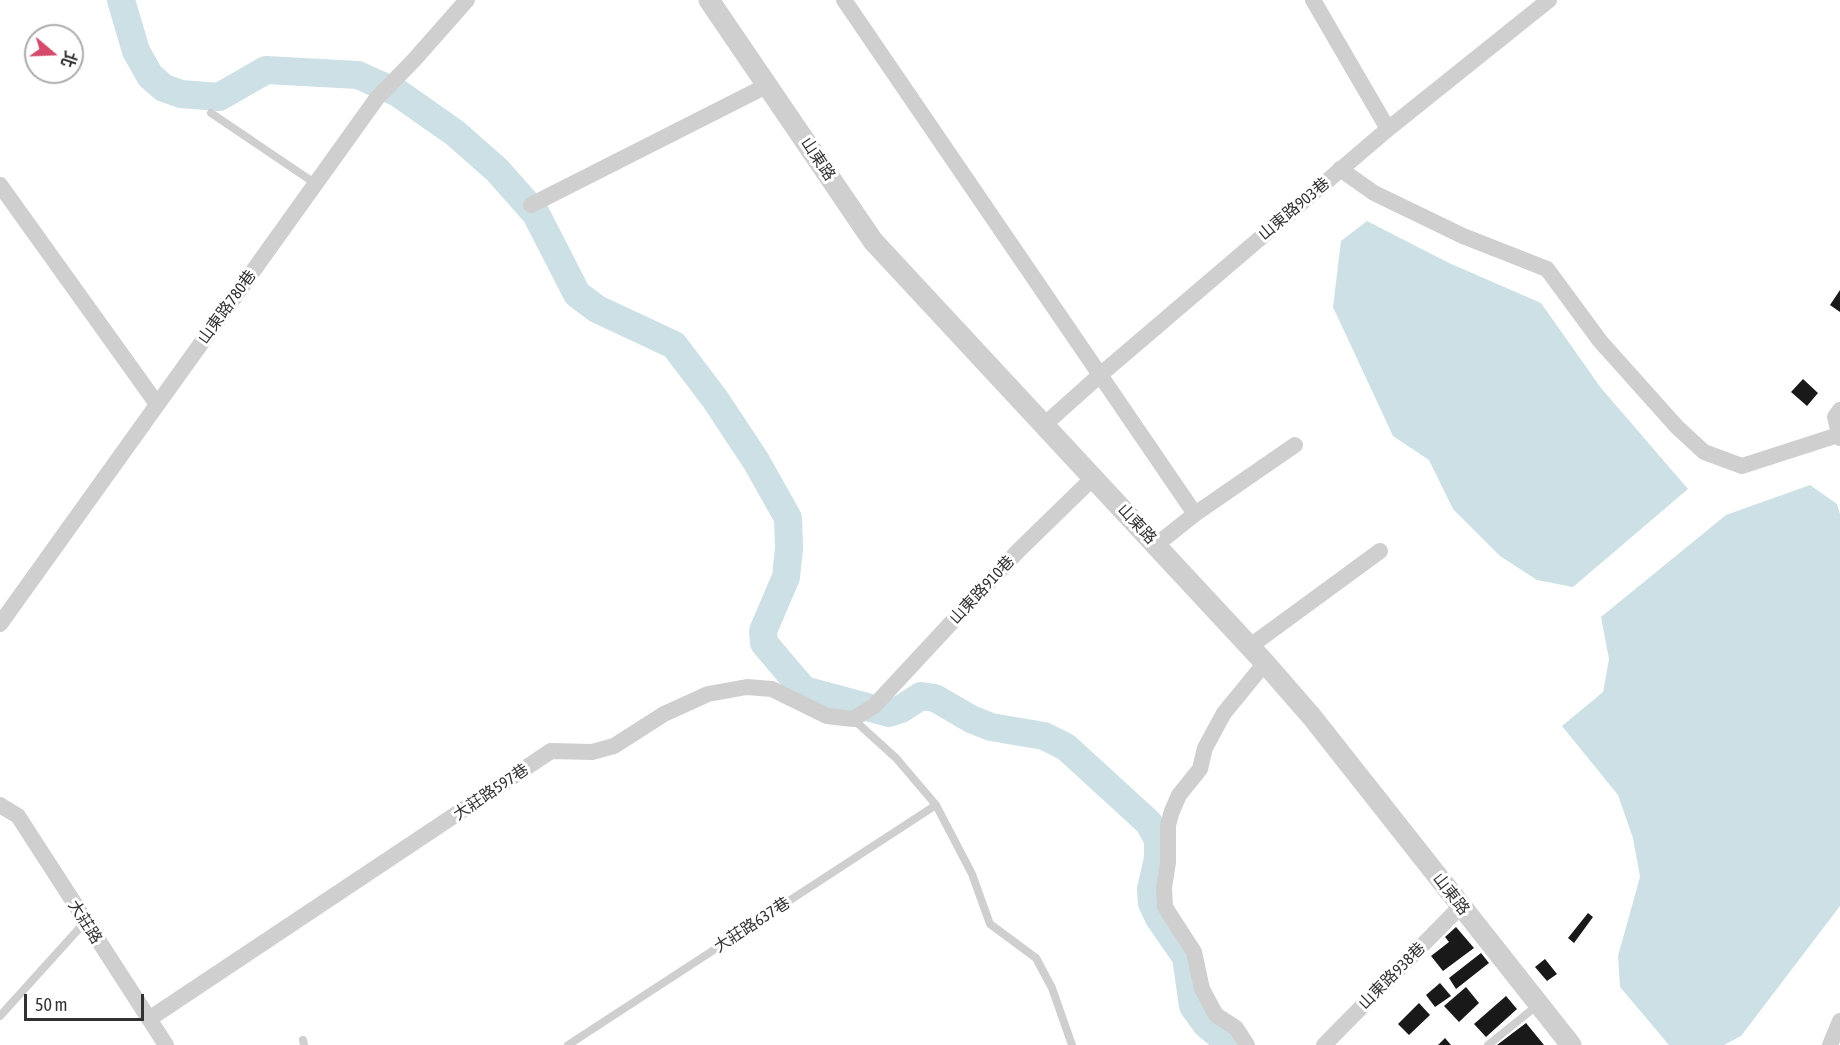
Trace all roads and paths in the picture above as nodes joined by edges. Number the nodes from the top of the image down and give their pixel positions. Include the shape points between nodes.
1 (467, 0) edge
2 (709, 0) edge
3 (844, 0) edge
4 (1312, 0) edge
5 (1549, 0) edge
6 (768, 85) junction
7 (211, 113) dead end
8 (1388, 129) junction
9 (1340, 170) junction
10 (316, 184) junction
11 (0, 185) edge
12 (531, 205) dead end
13 (1100, 375) junction
14 (157, 404) junction
15 (1840, 410) edge
16 (1044, 425) junction
17 (1839, 436) edge
18 (1295, 446) dead end
19 (1093, 477) junction
20 (1195, 514) junction
21 (1156, 546) junction
22 (1380, 551) dead end
23 (0, 624) edge
24 (1250, 647) junction
25 (1265, 663) junction
26 (864, 712) junction
27 (0, 805) edge
28 (936, 805) junction
29 (1461, 906) junction
30 (85, 922) junction
31 (1539, 1004) junction
32 (0, 1016) edge
33 (149, 1020) junction
34 (166, 1045) edge
35 (568, 1045) edge
36 (1072, 1045) edge
37 (1247, 1045) edge
38 (1324, 1045) edge
39 (1488, 1045) edge
40 (1571, 1045) edge

1 - 10 street, 山東路780巷 via 377,98
2 - 6 street, 山東路
3 - 13 street
4 - 8 street
5 - 8 street, 山東路903巷
6 - 12 street
6 - 16 street, 山東路 via 873,241
7 - 10 lane
8 - 9 street, 山東路903巷
9 - 13 street, 山東路903巷
9 - 17 street via 1374,193 1463,236 1547,269 1600,341 1704,452 1742,466
10 - 14 street, 山東路780巷
11 - 14 street
13 - 16 street, 山東路903巷
13 - 20 street
14 - 23 street, 山東路780巷
15 - 17 street via 1835,417
16 - 19 street, 山東路
18 - 20 street
19 - 21 street, 山東路
19 - 26 street, 山東路910巷
20 - 21 street
21 - 24 street, 山東路
22 - 24 street
24 - 25 street, 山東路
25 - 29 street, 山東路
25 - 37 street via 1224,713 1205,748 1200,769 1179,795 1168,825 1164,888 1165,907 1194,952 1202,989 1216,1015 1236,1028
26 - 28 lane
26 - 33 street, 大莊路597巷 via 827,716 772,689 747,687 708,694 664,714 614,746 592,752 551,751
27 - 30 street, 大莊路 via 18,816
28 - 35 lane, 大莊路637巷
28 - 36 lane via 972,874 990,924 1036,958 1052,988
29 - 31 street, 山東路
29 - 38 street, 山東路938巷
30 - 32 lane
30 - 33 street, 大莊路
31 - 39 lane
31 - 40 street, 山東路
33 - 34 street, 大莊路

